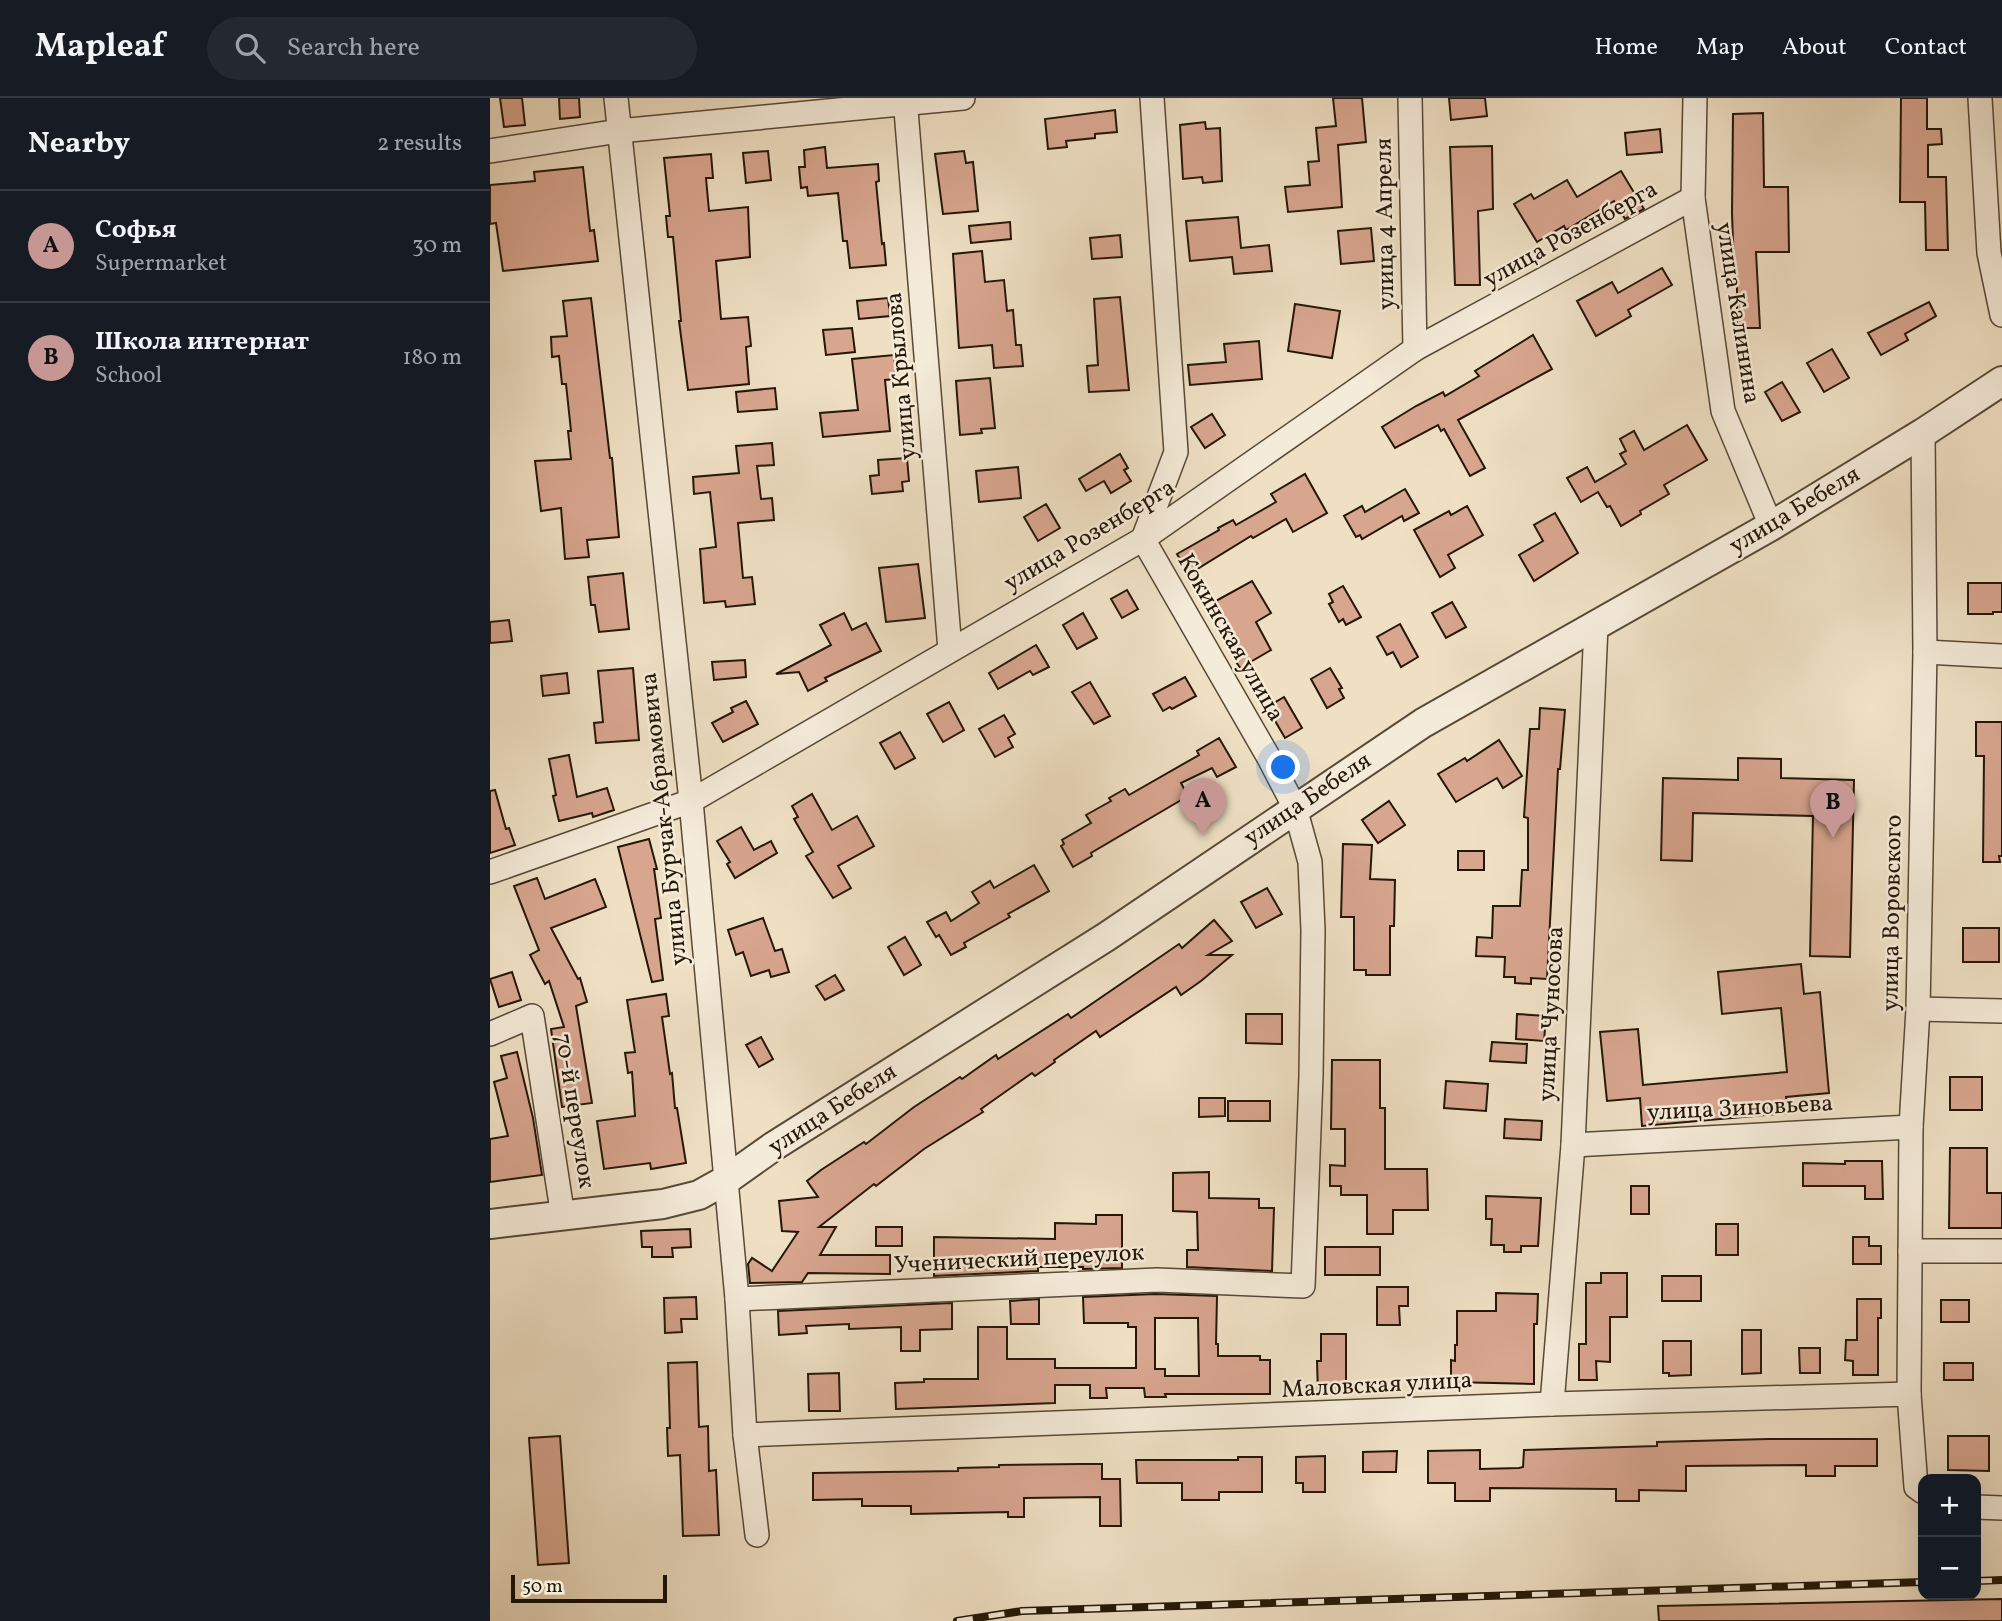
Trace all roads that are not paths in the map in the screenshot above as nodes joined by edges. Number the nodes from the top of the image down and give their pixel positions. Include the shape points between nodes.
1 (616, 98) edge
2 (963, 98) edge
3 (1152, 98) edge
4 (1410, 98) edge
5 (1695, 98) edge
6 (1980, 98) edge
7 (906, 101) edge
8 (619, 131) junction
9 (490, 151) edge
10 (1693, 198) junction
11 (2002, 315) edge
12 (1415, 349) junction
13 (2002, 381) edge
14 (1923, 433) junction
15 (1771, 526) junction
16 (1143, 539) junction
17 (1596, 625) junction
18 (950, 650) junction
19 (1925, 652) junction
20 (2002, 656) edge
21 (691, 801) junction
22 (1295, 808) junction
23 (490, 872) edge
24 (1918, 1009) junction
25 (2002, 1011) edge
26 (490, 1034) edge
27 (1911, 1127) junction
28 (1573, 1145) junction
29 (726, 1180) junction
30 (564, 1217) junction
31 (490, 1224) edge
32 (1910, 1251) junction
33 (2002, 1251) edge
34 (1303, 1286) joint
35 (737, 1299) junction
36 (1909, 1394) junction
37 (1552, 1404) junction
38 (745, 1435) junction
39 (1918, 1488) edge
40 (1981, 1507) edge
41 (2002, 1507) edge
42 (757, 1535) dead end

1 - 8 street, улица Бурчак-Абрамовича
2 - 7 street
3 - 16 street, Кокинская улица via 1176,452
4 - 12 street, улица 4 Апреля
5 - 10 street, улица Калинина
6 - 11 street via 1989,253
7 - 8 street
7 - 18 street, улица Крылова
8 - 9 street
8 - 21 street, улица Бурчак-Абрамовича
10 - 12 street, улица Розенберга
10 - 15 street, улица Калинина via 1723,411
12 - 16 street, улица Розенберга
13 - 14 street, улица Бебеля
14 - 15 street, улица Бебеля
14 - 19 street, улица Воровского
15 - 17 street, улица Бебеля
16 - 18 street, улица Розенберга
16 - 22 street, Кокинская улица
17 - 22 street, улица Бебеля via 1423,723
17 - 28 street, улица Чуносова
18 - 21 street, улица Розенберга
19 - 20 street
19 - 24 street, улица Воровского
21 - 23 street, улица Розенберга
21 - 29 street, улица Бурчак-Абрамовича
22 - 29 street, улица Бебеля via 1106,937
22 - 34 street, Кокинская улица via 1310,862 1313,930
24 - 25 street
24 - 27 street, улица Воровского
26 - 30 street, 70-й переулок via 532,1016
27 - 28 street, улица Зиновьева
27 - 32 street, улица Воровского
28 - 37 street, улица Чуносова
29 - 30 street, улица Бебеля via 699,1195 663,1204
29 - 35 street, улица Бурчак-Абрамовича
30 - 31 street, улица Бебеля
32 - 33 street
32 - 36 street, улица Воровского
34 - 35 street, Ученический переулок via 1157,1280
35 - 38 street, улица Бурчак-Абрамовича
36 - 37 street, Маловская улица
36 - 39 street
37 - 38 street, Маловская улица
38 - 42 street, улица Бурчак-Абрамовича
40 - 41 street

